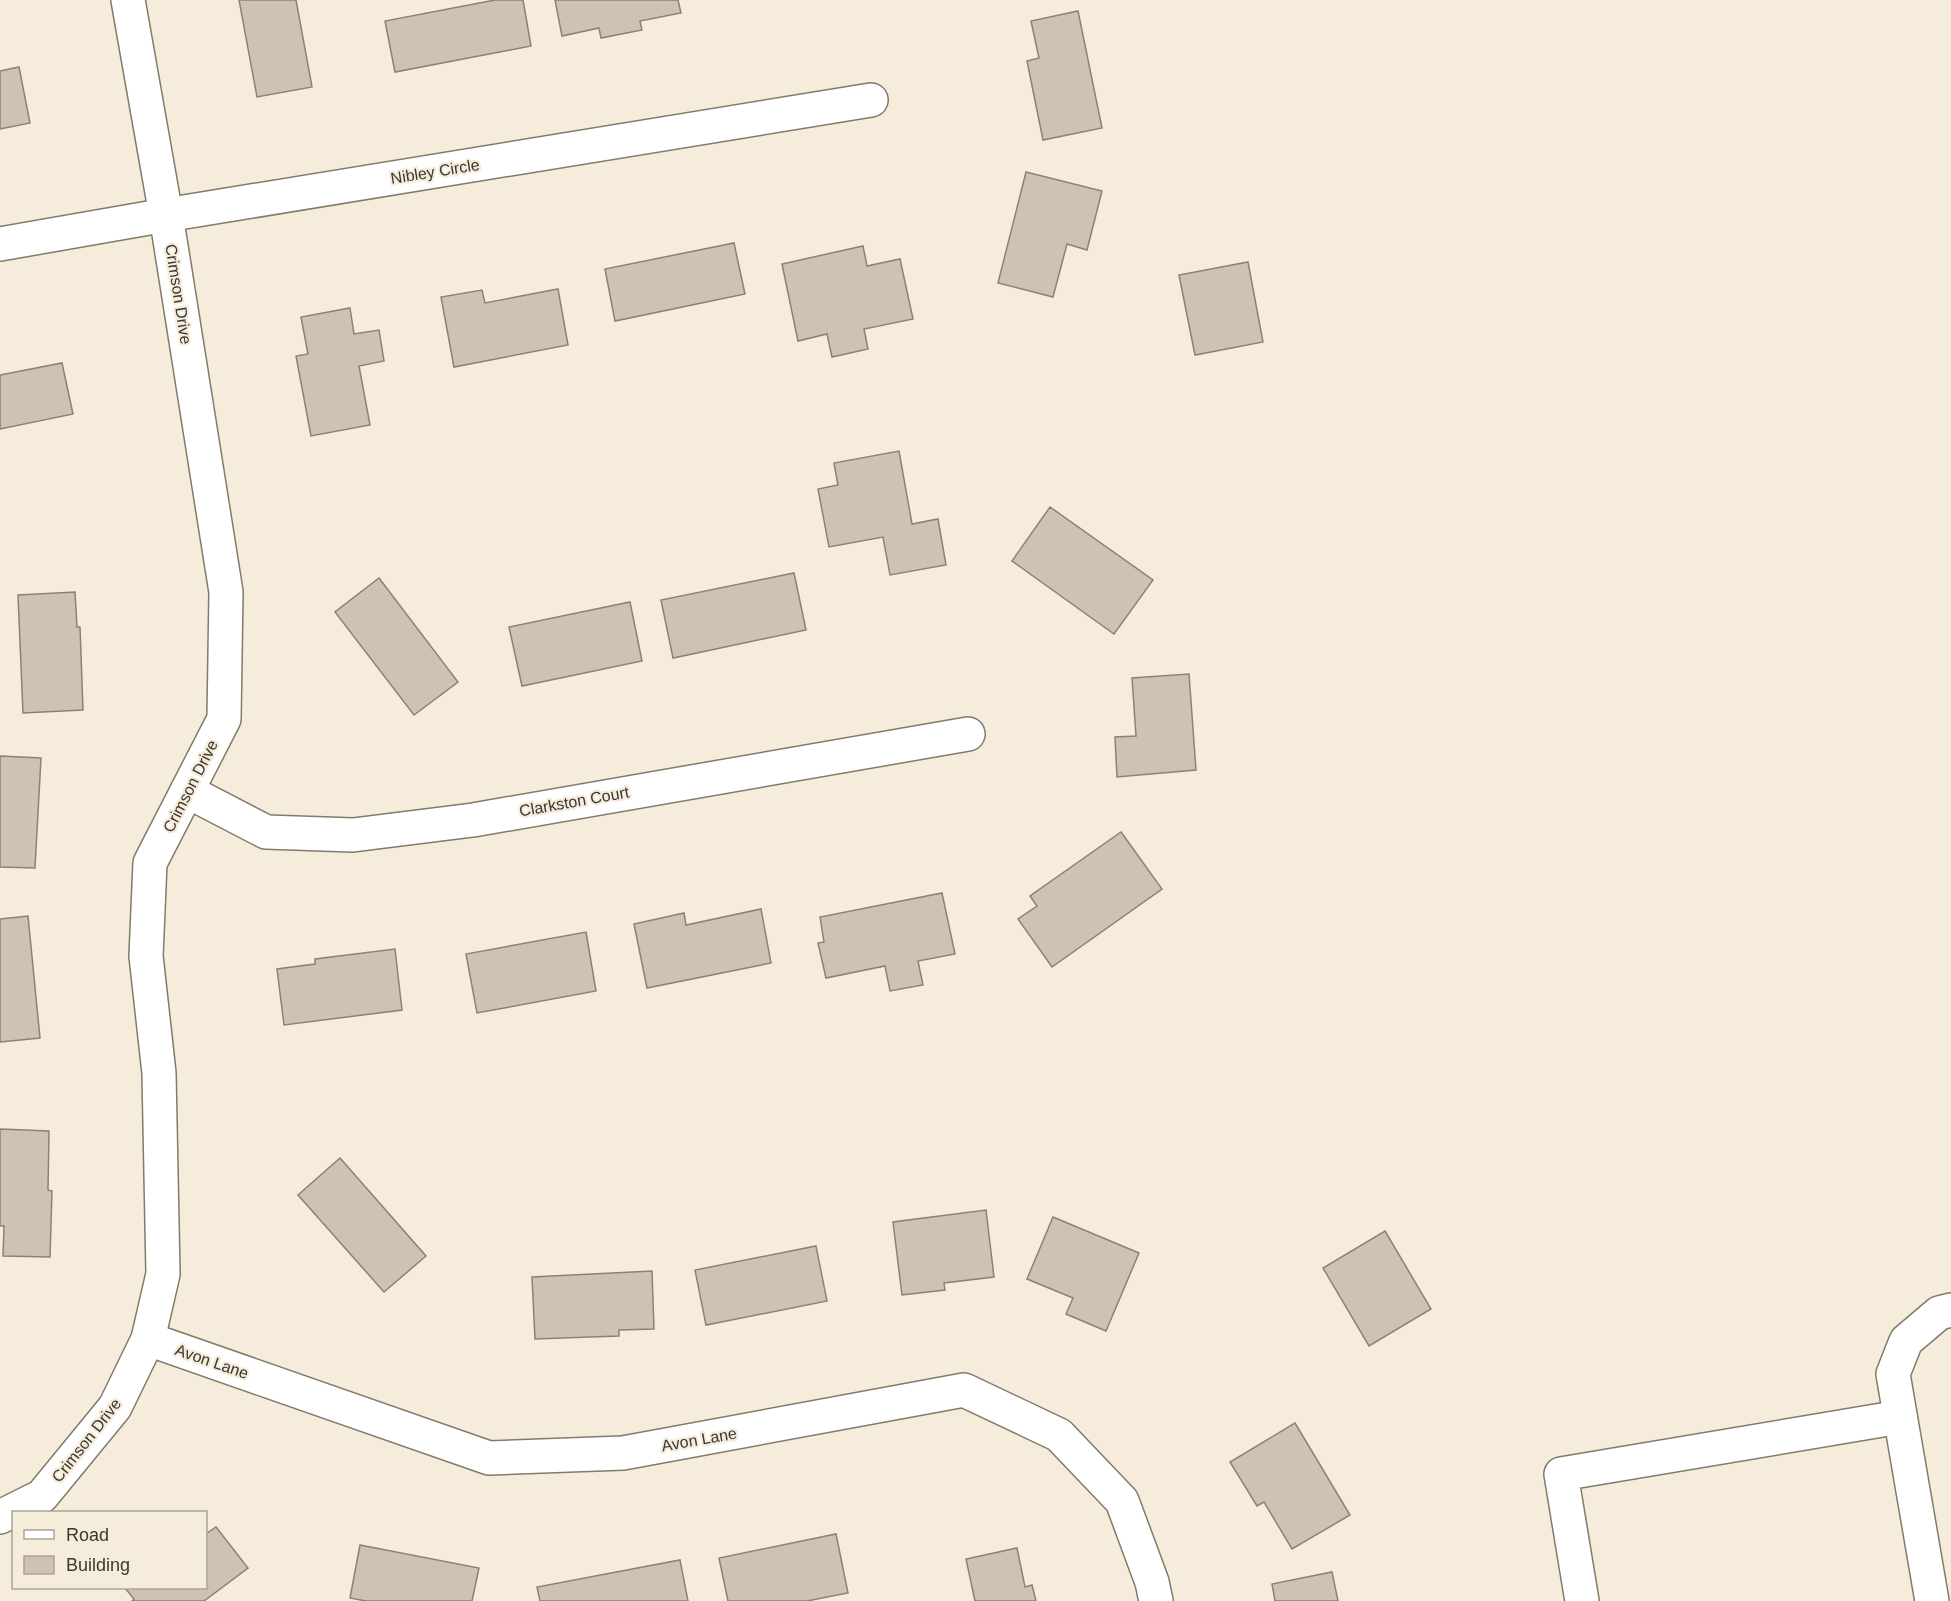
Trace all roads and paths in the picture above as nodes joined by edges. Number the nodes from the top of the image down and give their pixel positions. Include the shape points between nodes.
1 (128, 0) edge
2 (871, 99) dead end
3 (166, 215) junction
4 (0, 244) edge
5 (968, 734) dead end
6 (187, 791) junction
7 (1951, 1310) edge
8 (148, 1339) junction
9 (1900, 1417) junction
10 (0, 1517) edge
11 (1156, 1601) edge
12 (1582, 1601) edge
13 (1932, 1601) edge

1 - 3 street, Crimson Drive
2 - 3 street, Nibley Circle
3 - 4 street, Nibley Circle
3 - 6 street, Crimson Drive via 226,592 224,719
5 - 6 street, Clarkston Court via 473,820 353,836 266,832
6 - 8 street, Crimson Drive via 150,863 146,956 159,1073 163,1274
7 - 9 street via 1939,1312 1906,1341 1893,1374
8 - 10 street, Crimson Drive via 115,1407 42,1496
8 - 11 street, Avon Lane via 489,1458 623,1453 964,1390 1059,1435 1122,1501
9 - 12 street via 1561,1474
9 - 13 street

